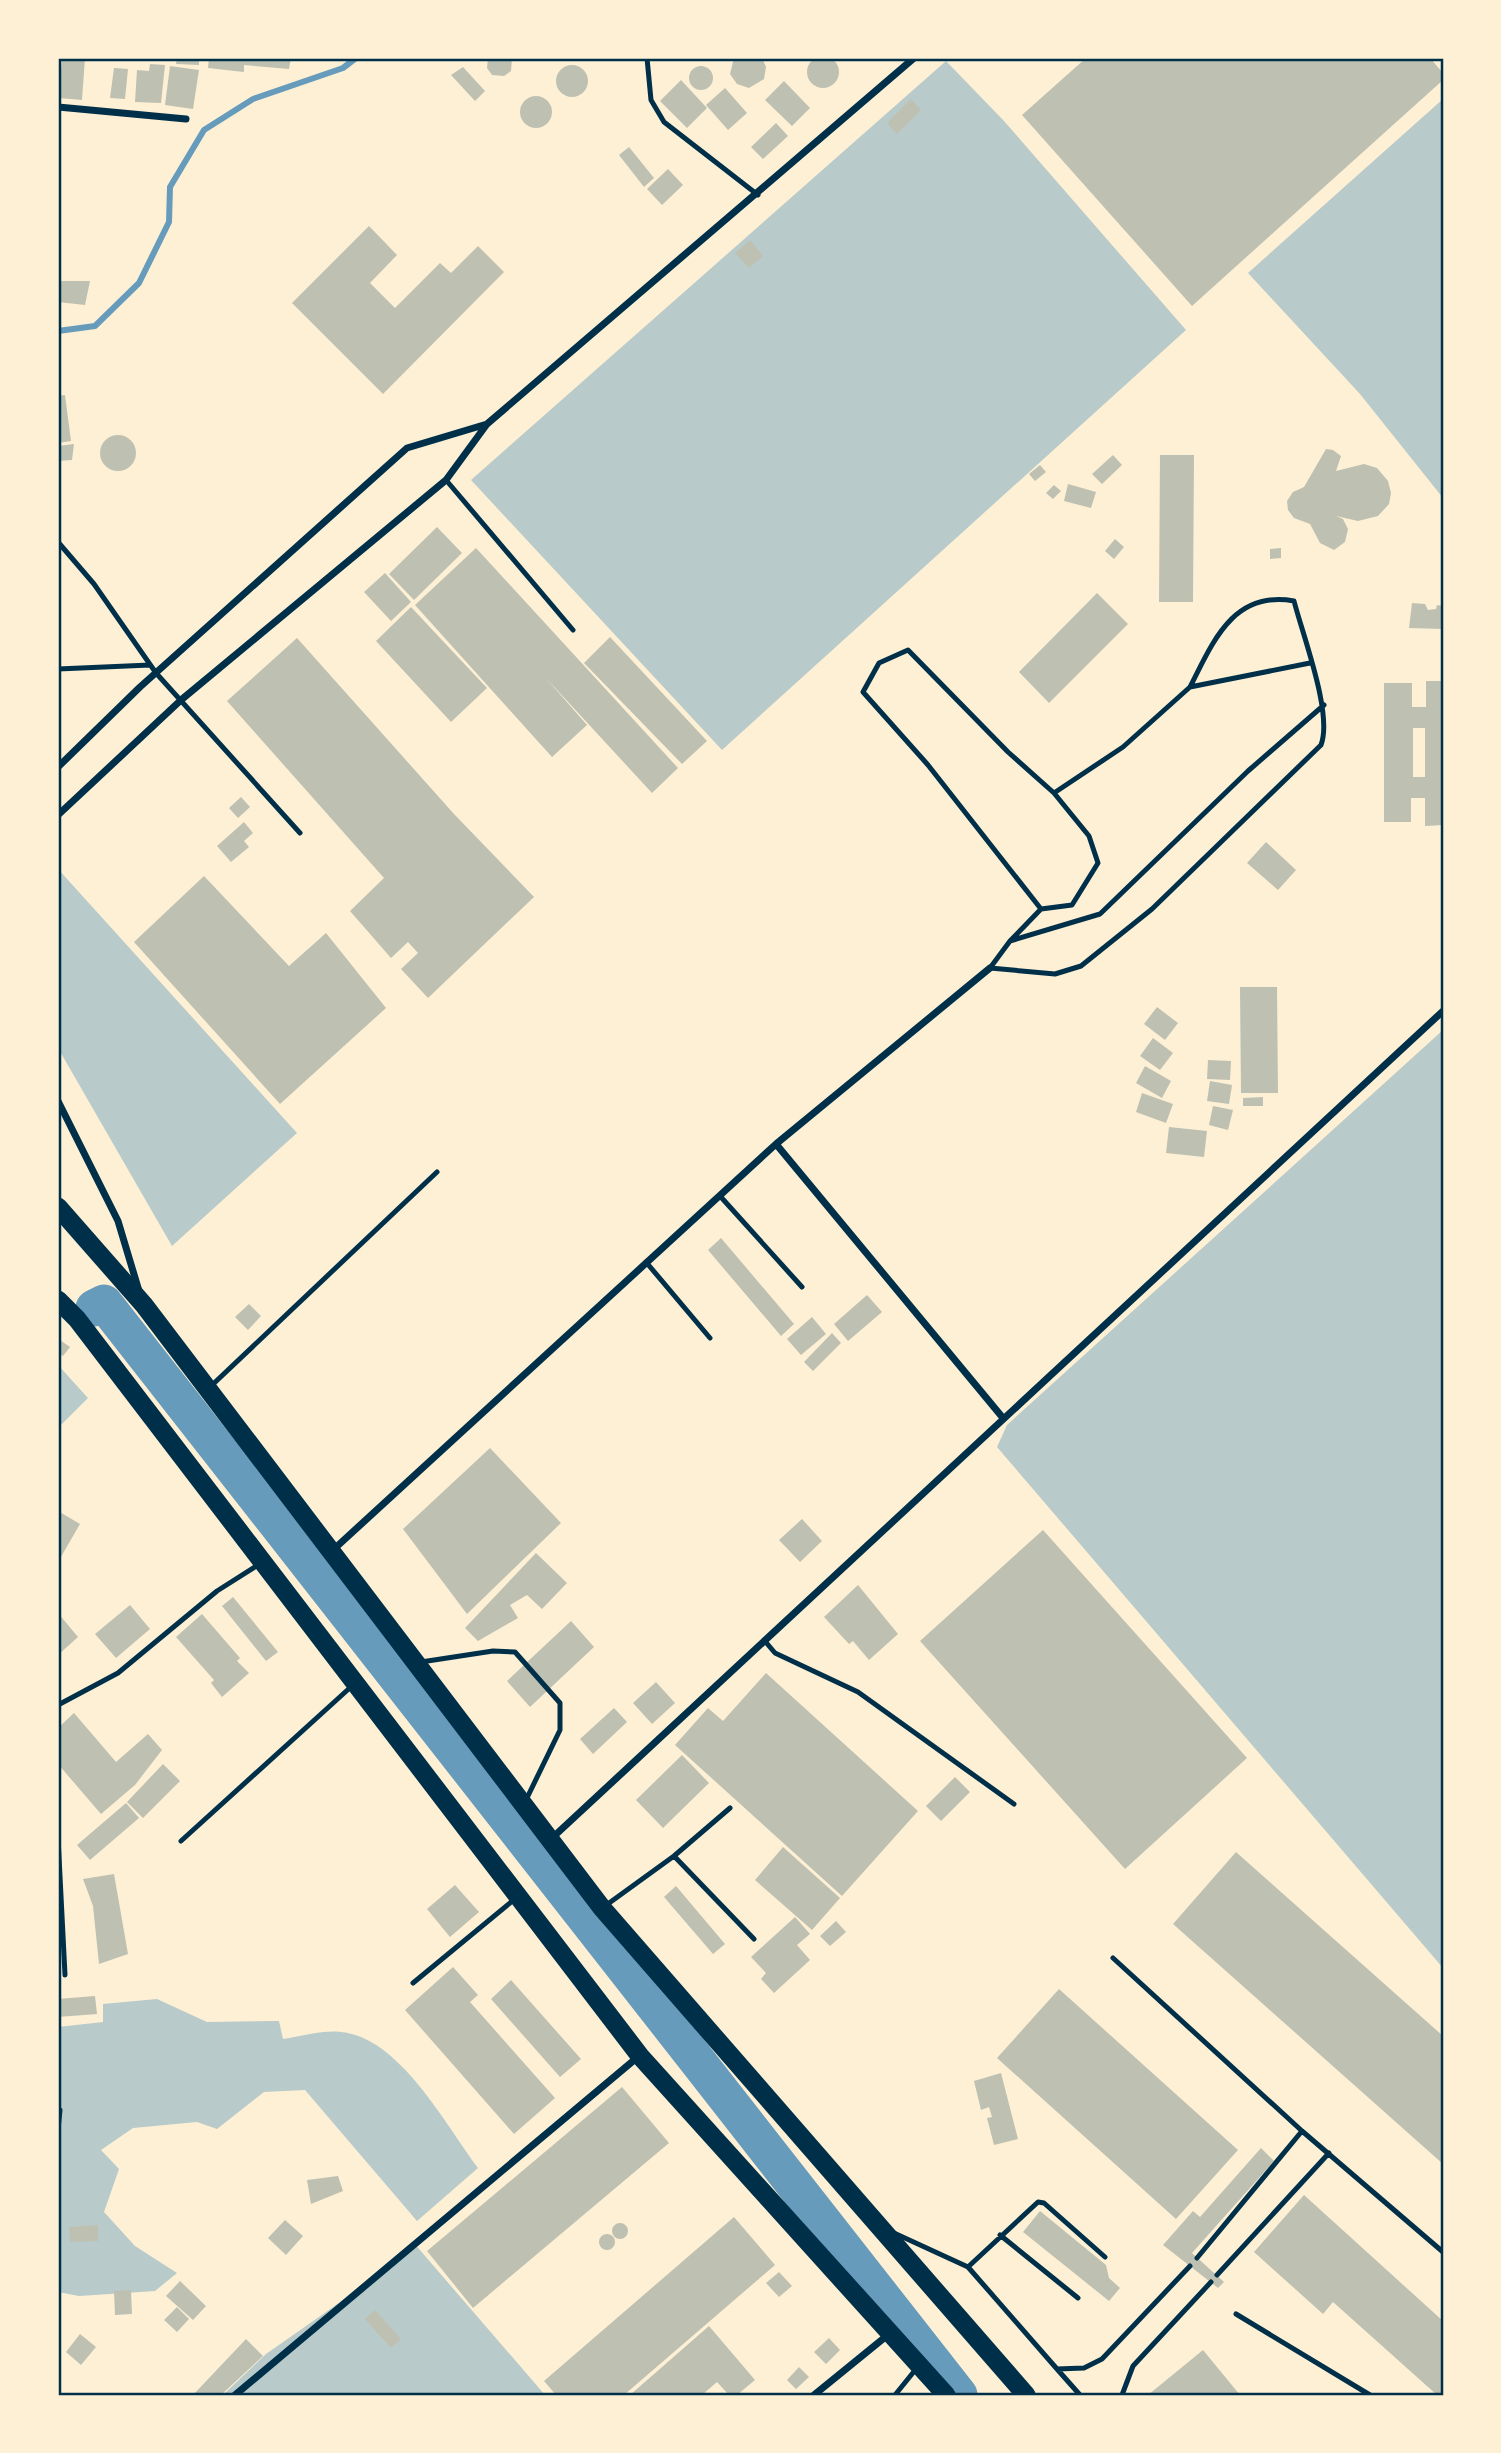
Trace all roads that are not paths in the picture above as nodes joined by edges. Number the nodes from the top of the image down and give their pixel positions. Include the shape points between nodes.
1 (646, 58) edge
2 (914, 58) edge
3 (58, 107) edge
4 (186, 119) dead end
5 (758, 195) junction
6 (487, 424) junction
7 (446, 480) junction
8 (58, 542) edge
9 (573, 630) dead end
10 (1310, 663) junction
11 (150, 665) junction
12 (58, 669) edge
13 (156, 673) junction
14 (1190, 687) junction
15 (181, 700) junction
16 (1324, 705) junction
17 (58, 767) edge
18 (1054, 793) junction
19 (58, 815) edge
20 (300, 833) dead end
21 (1041, 909) junction
22 (1010, 942) junction
23 (990, 968) junction
24 (1443, 1011) edge
25 (58, 1101) edge
26 (776, 1144) junction
27 (437, 1172) dead end
28 (720, 1196) junction
29 (58, 1207) edge
30 (646, 1262) junction
31 (802, 1287) dead end
32 (58, 1300) edge
33 (144, 1305) junction
34 (710, 1338) dead end
35 (208, 1390) junction
36 (1003, 1418) junction
37 (331, 1551) junction
38 (262, 1561) junction
39 (764, 1640) junction
40 (416, 1663) junction
41 (356, 1683) junction
42 (58, 1705) edge
43 (1014, 1804) dead end
44 (524, 1805) junction
45 (730, 1808) dead end
46 (58, 1837) edge
47 (551, 1839) junction
48 (180, 1841) dead end
49 (674, 1856) junction
50 (518, 1896) junction
51 (603, 1908) junction
52 (754, 1939) dead end
53 (1113, 1958) dead end
54 (65, 1975) dead end
55 (413, 1983) dead end
56 (640, 2056) junction
57 (60, 2110) dead end
58 (58, 2130) edge
59 (1302, 2131) junction
60 (1329, 2153) junction
61 (884, 2227) junction
62 (1000, 2235) junction
63 (1443, 2252) edge
64 (1105, 2257) dead end
65 (1197, 2258) dead end
66 (1190, 2266) dead end
67 (968, 2267) junction
68 (1217, 2276) dead end
69 (1211, 2282) dead end
70 (1078, 2298) dead end
71 (1236, 2315) dead end
72 (892, 2332) junction
73 (920, 2363) junction
74 (1057, 2369) junction
75 (235, 2395) edge
76 (814, 2395) edge
77 (895, 2395) edge
78 (946, 2395) edge
79 (1026, 2395) edge
80 (1080, 2395) edge
81 (1122, 2395) edge
82 (1370, 2395) edge

1 - 5 lane via 651,100 664,122
2 - 5 street
3 - 4 street
5 - 6 street
6 - 7 street
6 - 13 street via 407,448
7 - 9 lane
7 - 15 street
8 - 11 lane via 94,584
10 - 14 lane
10 - 14 lane via 1294,601 1277,598 1242,607 1215,638
10 - 16 lane
11 - 12 lane
11 - 13 lane
13 - 15 lane
13 - 17 street
14 - 18 lane via 1123,747
15 - 19 street
15 - 20 lane
16 - 22 lane via 1248,771 1100,914
16 - 23 lane via 1321,745 1107,948 1081,966 1055,974
18 - 21 lane via 1089,836 1098,863 1072,905
18 - 21 lane via 908,650 879,663 863,692 928,765
21 - 22 lane
22 - 23 lane
23 - 26 street
24 - 36 street
25 - 33 street via 118,1221
26 - 28 street
26 - 36 street
27 - 35 lane via 248,1347
28 - 30 street
28 - 31 lane
29 - 33 highway
30 - 34 lane
30 - 37 street
32 - 38 highway
33 - 35 highway
35 - 37 highway
36 - 39 street
37 - 40 highway
38 - 41 highway
38 - 42 lane via 217,1591 118,1673
39 - 43 lane via 775,1653 858,1692
39 - 47 street
40 - 44 highway
40 - 44 lane via 515,1652 560,1703 560,1730
41 - 48 lane
41 - 50 highway
44 - 47 highway
45 - 49 lane
46 - 54 lane
47 - 51 highway
49 - 51 lane
49 - 52 lane
50 - 55 lane
50 - 56 highway
51 - 61 highway
53 - 59 lane
56 - 72 highway
56 - 75 street
57 - 58 lane
59 - 60 lane
59 - 65 lane
60 - 63 lane
60 - 68 lane
61 - 67 lane
61 - 79 highway
62 - 64 lane via 1032,2204 1044,2203
62 - 67 lane
62 - 70 lane
66 - 74 lane via 1101,2360 1084,2368
67 - 74 lane
69 - 81 lane via 1133,2366
71 - 82 lane
72 - 73 highway
72 - 76 street
73 - 77 lane
73 - 78 highway
74 - 80 lane

